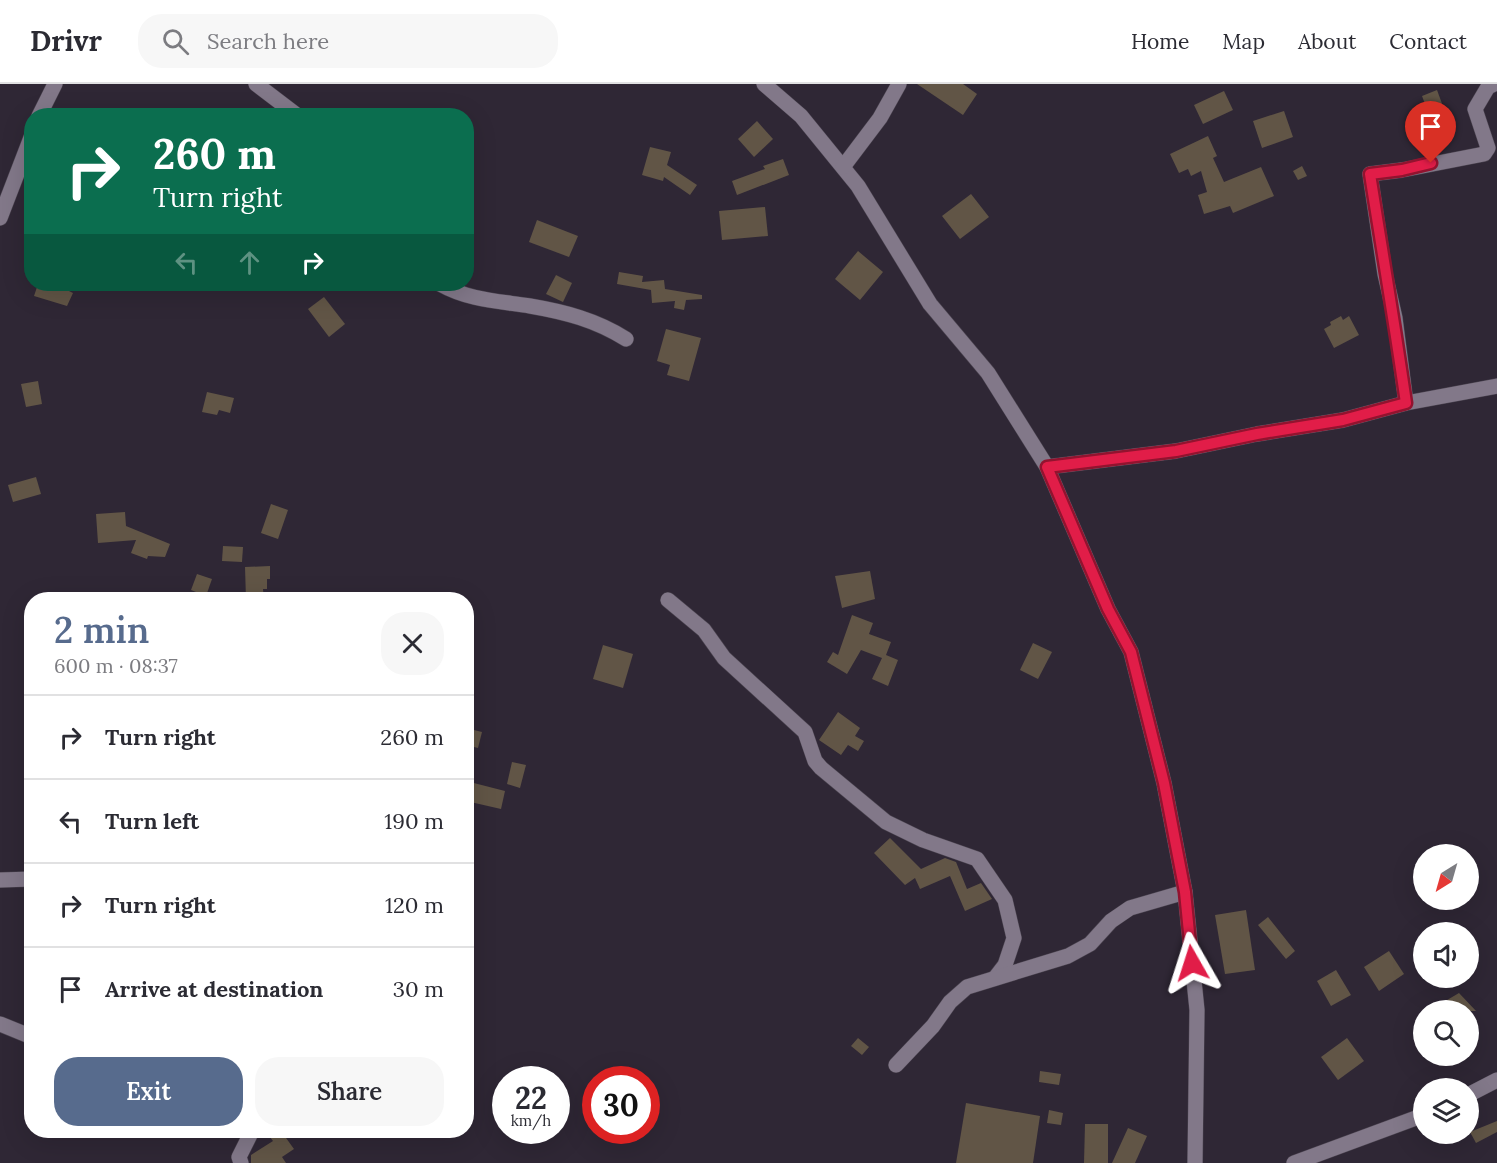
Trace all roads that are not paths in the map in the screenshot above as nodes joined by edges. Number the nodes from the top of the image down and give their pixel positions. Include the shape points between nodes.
1 (55, 84) edge
2 (256, 84) edge
3 (764, 84) edge
4 (898, 84) edge
5 (1494, 84) edge
6 (43, 108) edge
7 (288, 108) edge
8 (24, 156) edge
9 (843, 167) junction
10 (0, 219) edge
11 (457, 291) edge
12 (626, 339) dead end
13 (1497, 386) edge
14 (1406, 403) junction
15 (1047, 467) junction
16 (668, 600) dead end
17 (24, 879) edge
18 (0, 880) edge
19 (1185, 892) junction
20 (995, 978) junction
21 (0, 1024) edge
22 (24, 1034) edge
23 (896, 1065) dead end
24 (1497, 1080) edge
25 (1479, 1089) edge
26 (1413, 1119) edge
27 (248, 1138) edge
28 (1340, 1148) junction
29 (241, 1163) edge
30 (1195, 1163) edge
31 (1294, 1163) edge
32 (1329, 1163) edge

1 - 6 street
2 - 7 street
3 - 9 street via 801,116
4 - 9 street via 880,118
5 - 14 street via 1475,109 1488,148 1484,154 1370,174
8 - 10 street
9 - 15 street via 930,304 988,373
11 - 12 street via 474,298 593,321
13 - 14 street
14 - 15 street via 1343,420 1176,451
15 - 19 street via 1108,609 1131,652 1164,783
16 - 20 street via 704,630 724,657 805,732 821,768 886,822 977,859 1005,900 1014,938 1005,965
17 - 18 street
19 - 20 street via 1130,908 1111,921 1090,944 1068,956
19 - 30 street via 1197,1010
20 - 23 street via 967,987
21 - 22 street
24 - 25 street
26 - 28 street
27 - 29 street via 239,1157
28 - 31 street
28 - 32 street

